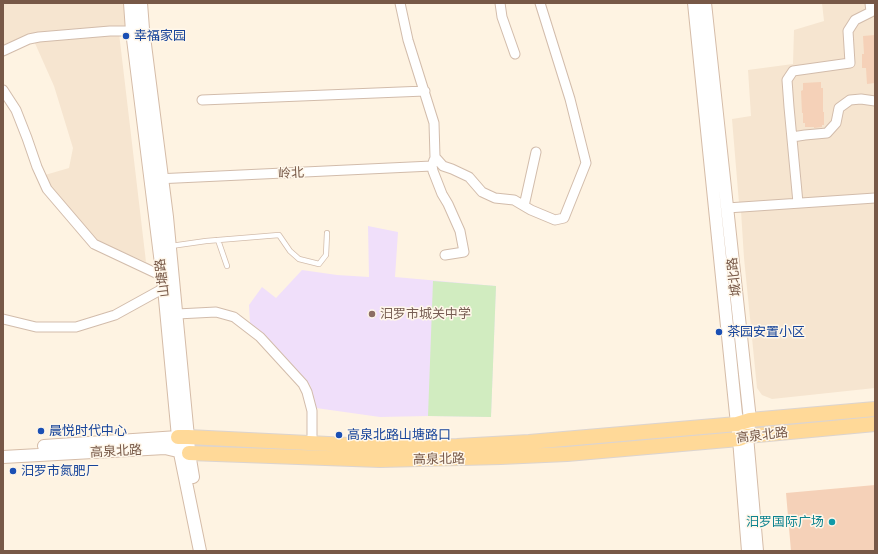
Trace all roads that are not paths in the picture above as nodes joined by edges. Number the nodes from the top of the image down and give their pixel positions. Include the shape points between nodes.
1 (130, 3) edge
2 (141, 3) edge
3 (400, 3) edge
4 (500, 3) edge
5 (540, 3) edge
6 (694, 3) edge
7 (706, 3) edge
8 (872, 10) edge
9 (132, 31) junction
10 (3, 51) edge
11 (515, 54) dead end
12 (3, 90) edge
13 (425, 91) junction
14 (202, 100) dead end
15 (875, 102) edge
16 (792, 137) junction
17 (536, 152) dead end
18 (434, 162) junction
19 (150, 179) junction
20 (163, 180) junction
21 (875, 198) edge
22 (798, 203) junction
23 (524, 206) junction
24 (727, 208) junction
25 (327, 233) dead end
26 (218, 240) junction
27 (170, 246) junction
28 (445, 255) dead end
29 (226, 266) dead end
30 (163, 282) junction
31 (177, 314) junction
32 (3, 320) edge
33 (875, 409) edge
34 (743, 422) junction
35 (875, 424) edge
36 (743, 437) junction
37 (312, 443) junction
38 (183, 444) junction
39 (3, 449) edge
40 (3, 457) edge
41 (200, 551) edge
42 (207, 551) edge
43 (748, 551) edge
44 (757, 551) edge

1 - 9 main road, 山塘路
2 - 20 main road, 山塘路
3 - 13 street via 408,40
4 - 11 street via 502,17
5 - 23 street via 570,99 586,163 564,218 555,220
6 - 34 main road, 城北路
7 - 24 main road, 城北路
8 - 16 street via 855,20 848,31 850,63 793,71 787,80
9 - 10 street via 110,30 39,37
9 - 19 main road, 山塘路
12 - 30 street via 16,110 47,190 94,244
13 - 14 street
13 - 18 street via 434,123
15 - 16 street via 850,100 839,108 836,123 827,133
16 - 22 street
17 - 23 street
18 - 20 street, 岭北
18 - 23 street via 469,177 482,192 495,198 514,200
18 - 28 street via 435,180 460,231 464,252
19 - 20 street, 岭北
19 - 30 main road, 山塘路
20 - 27 main road, 山塘路
21 - 22 street
22 - 24 street
24 - 34 main road, 城北路
25 - 26 lane via 326,256 319,264 299,259 279,235
26 - 27 lane
26 - 29 lane
27 - 31 main road, 山塘路
30 - 32 street via 115,315 76,327 36,327
30 - 38 main road, 山塘路
31 - 37 street via 216,312 234,317 260,337 303,384 307,392 312,411
31 - 38 main road, 山塘路
33 - 34 main road, 高泉北路
34 - 36 main road, 城北路
34 - 37 main road, 高泉北路 via 529,442 457,446
35 - 36 main road, 高泉北路
36 - 38 main road, 高泉北路 via 567,454 380,460
36 - 43 main road, 城北路
36 - 44 main road, 城北路
37 - 38 main road, 高泉北路
38 - 39 main road, 高泉北路
38 - 40 main road, 高泉北路 via 165,448
38 - 41 main road, 山塘路 via 180,453
38 - 42 main road, 山塘路

